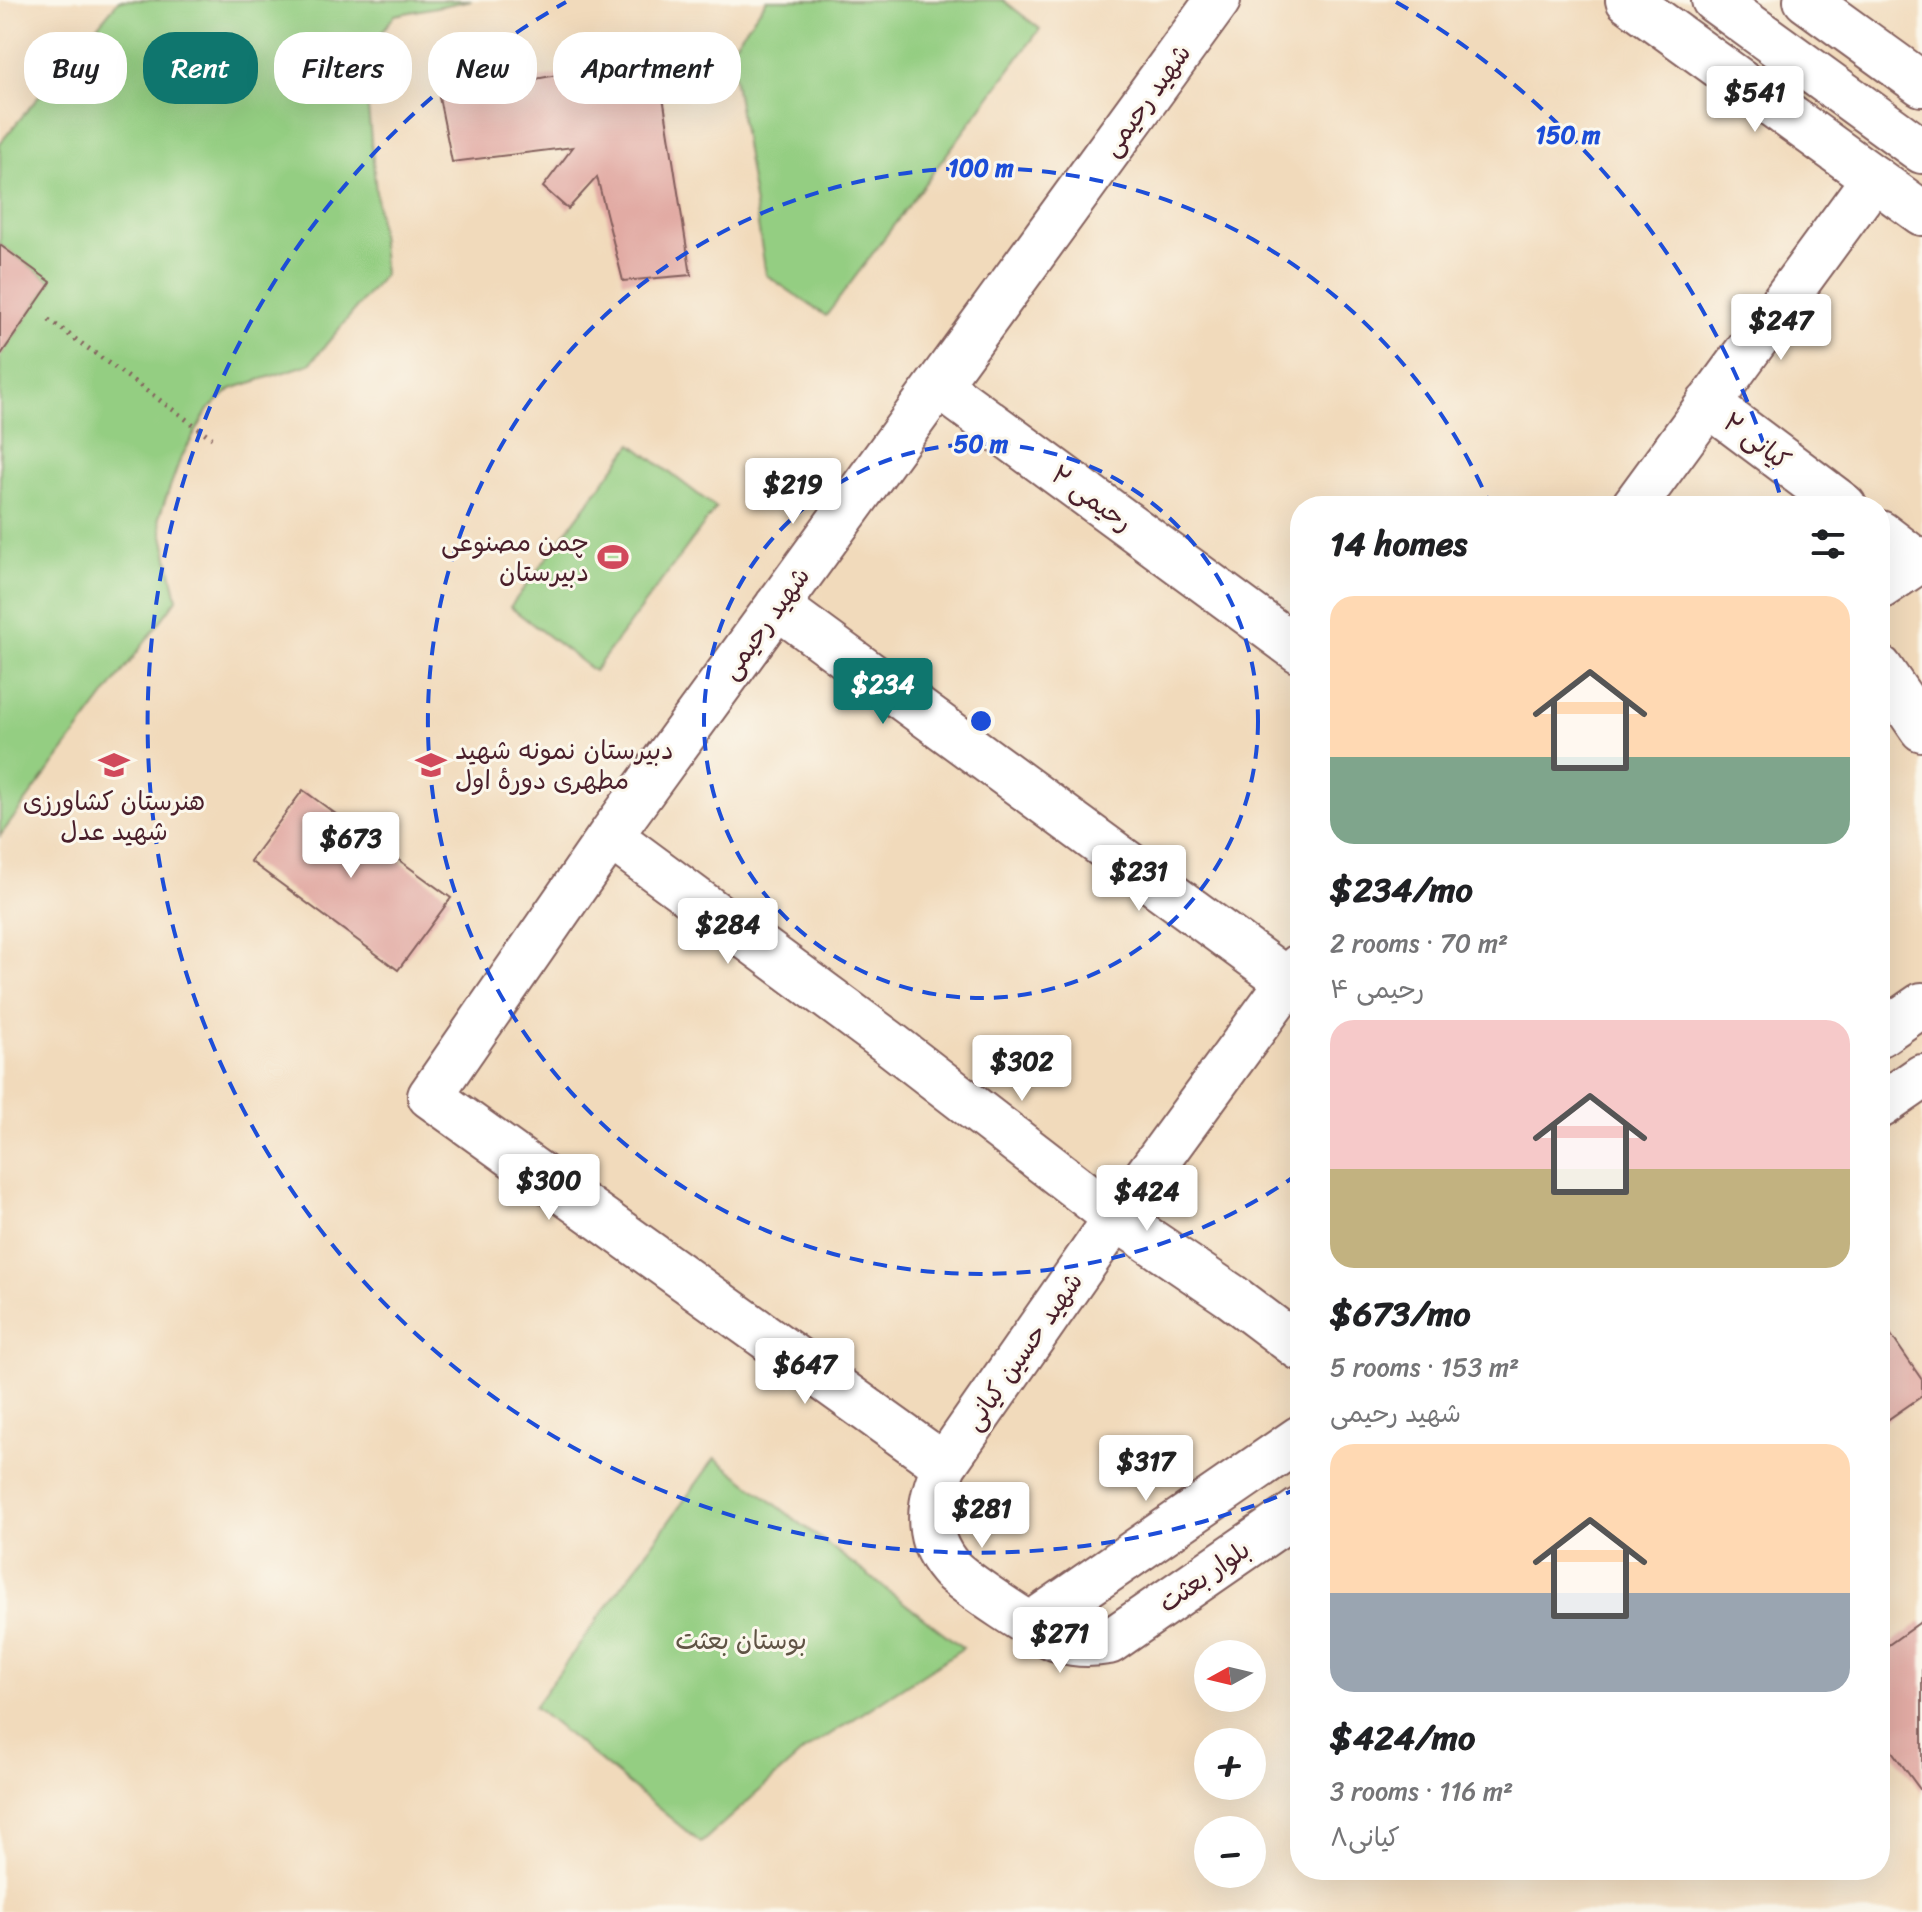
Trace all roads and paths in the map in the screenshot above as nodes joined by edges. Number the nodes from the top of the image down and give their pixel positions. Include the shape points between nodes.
1 (1218, 0) edge
2 (1628, 0) edge
3 (1714, 0) edge
4 (1806, 0) edge
5 (1922, 84) edge
6 (1922, 151) edge
7 (1874, 178) junction
8 (1922, 213) edge
9 (49, 320) dead end
10 (938, 385) junction
11 (1708, 404) junction
12 (212, 438) dead end
13 (1641, 496) edge
14 (1831, 496) edge
15 (1890, 540) edge
16 (1920, 560) edge
17 (1890, 580) edge
18 (777, 606) junction
19 (1290, 644) edge
20 (1890, 683) edge
21 (1922, 729) edge
22 (610, 836) junction
23 (1290, 975) edge
24 (1290, 987) edge
25 (1922, 1005) edge
26 (1890, 1027) edge
27 (1922, 1077) edge
28 (1890, 1099) edge
29 (1116, 1218) junction
30 (1290, 1340) edge
31 (1290, 1445) edge
32 (944, 1465) junction
33 (1290, 1517) edge
34 (1031, 1624) junction
35 (1109, 1642) joint

1 - 10 street, شهید رحیمی
2 - 7 street
3 - 6 street
4 - 5 street
7 - 8 street
7 - 11 street
9 - 12 path
10 - 18 street, شهید رحیمی
10 - 19 street, رحیمی ۲
11 - 13 street
11 - 14 street, کیانی ۲
15 - 16 street
16 - 17 street
18 - 22 street, شهید رحیمی
18 - 23 street
20 - 21 street
22 - 29 street
22 - 32 street, شهید رحیمی via 430,1096
24 - 29 street, شهید حسین کیانی
25 - 26 street
27 - 28 street
29 - 30 street
29 - 32 street, شهید حسین کیانی
31 - 34 street
32 - 34 street, شهید حسین کیانی via 933,1495 936,1546 969,1584
33 - 35 street, بلوار بعثت
34 - 35 street, شهید حسین کیانی via 1060,1640

